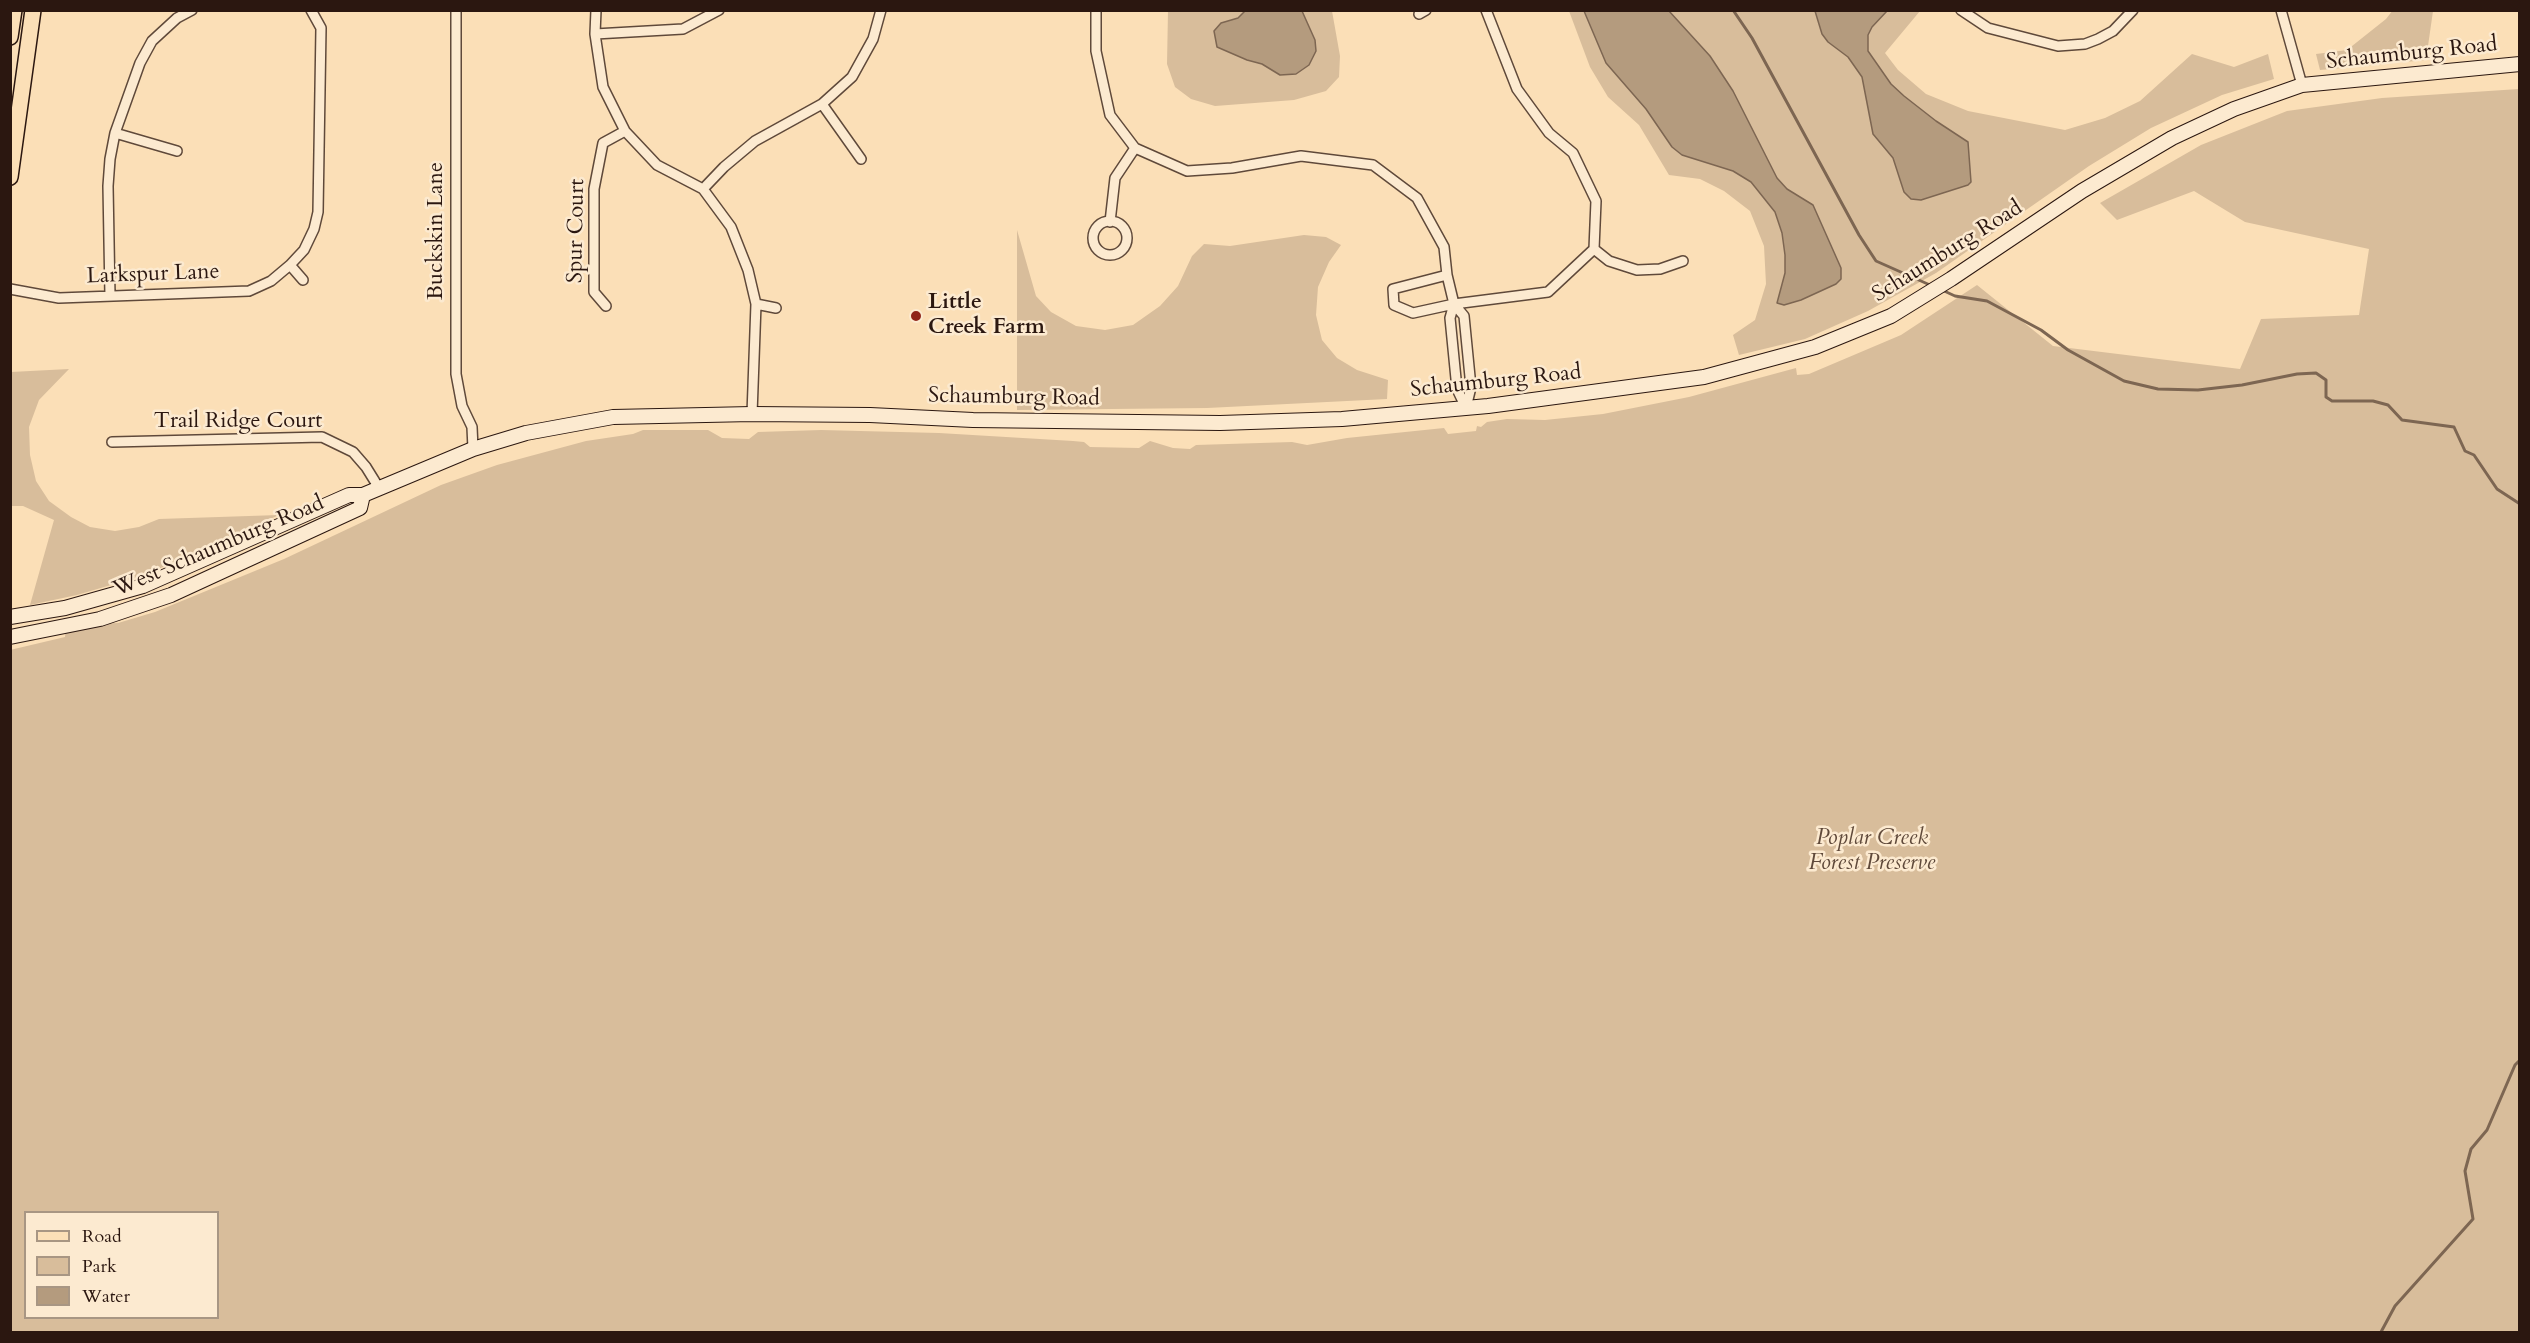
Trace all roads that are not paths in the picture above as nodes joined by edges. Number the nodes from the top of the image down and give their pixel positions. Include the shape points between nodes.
1 (14, 10) edge
2 (33, 10) edge
3 (192, 10) edge
4 (310, 10) edge
5 (456, 10) edge
6 (596, 10) edge
7 (719, 10) edge
8 (881, 10) edge
9 (1096, 10) edge
10 (1486, 10) edge
11 (1961, 10) edge
12 (2133, 10) edge
13 (2281, 10) edge
14 (595, 34) junction
15 (10, 38) edge
16 (2520, 64) edge
17 (2302, 85) junction
18 (822, 104) junction
19 (625, 131) junction
20 (115, 133) junction
21 (1135, 148) junction
22 (177, 151) dead end
23 (861, 159) dead end
24 (10, 177) edge
25 (703, 189) junction
26 (1110, 222) dead end
27 (1594, 249) junction
28 (1683, 261) dead end
29 (290, 265) junction
30 (1447, 275) junction
31 (303, 280) dead end
32 (10, 289) edge
33 (110, 296) junction
34 (756, 304) junction
35 (1454, 304) junction
36 (606, 306) dead end
37 (776, 308) dead end
38 (1466, 408) junction
39 (752, 414) junction
40 (112, 442) dead end
41 (473, 449) junction
42 (412, 473) joint
43 (379, 488) junction
44 (363, 495) junction
45 (10, 617) edge
46 (10, 637) edge

1 - 15 main road
2 - 24 main road
3 - 20 street via 152,41 133,80
4 - 29 street, Larkspur Lane via 321,28 318,212 304,250
5 - 41 street, Buckskin Lane via 456,374 462,406 472,427
6 - 14 street
7 - 14 street via 683,28
8 - 18 street via 861,63 852,77
9 - 21 street via 1096,51 1110,115
10 - 27 street via 1517,89 1549,133 1573,153 1596,201
11 - 12 street via 1988,28 2058,46 2098,39 2114,31
13 - 17 street
14 - 19 street via 603,87
16 - 17 main road, Schaumburg Road
17 - 38 main road, Schaumburg Road via 2234,109 2172,138 2082,191 1891,316 1815,347 1704,377
18 - 23 street
18 - 25 street via 755,141
19 - 25 street via 657,165
19 - 36 street, Spur Court via 603,143 594,189 594,292
20 - 22 street
20 - 33 street via 108,186
21 - 26 street via 1115,178
21 - 30 street via 1187,171 1301,156 1373,165 1417,198 1444,247
25 - 34 street via 731,227
27 - 28 street via 1609,261 1637,270 1660,269
27 - 35 street via 1548,292
29 - 31 street
29 - 33 street, Larkspur Lane via 271,281 249,291
30 - 35 street
30 - 35 street via 1393,289 1394,305 1413,313
32 - 33 street, Larkspur Lane via 59,298
34 - 37 street
34 - 39 street
35 - 38 street via 1450,318 1457,389
35 - 38 street via 1464,316 1472,387
38 - 39 main road, Schaumburg Road via 1342,419 1220,423
39 - 41 main road, Schaumburg Road via 613,417 526,433
40 - 43 street, Trail Ridge Court via 322,437 360,458
41 - 42 main road, Schaumburg Road
42 - 43 main road, West Schaumburg Road
43 - 44 main road, West Schaumburg Road
44 - 45 main road, West Schaumburg Road via 350,495 143,586 65,608
44 - 46 main road, West Schaumburg Road via 360,508 171,595 91,622

